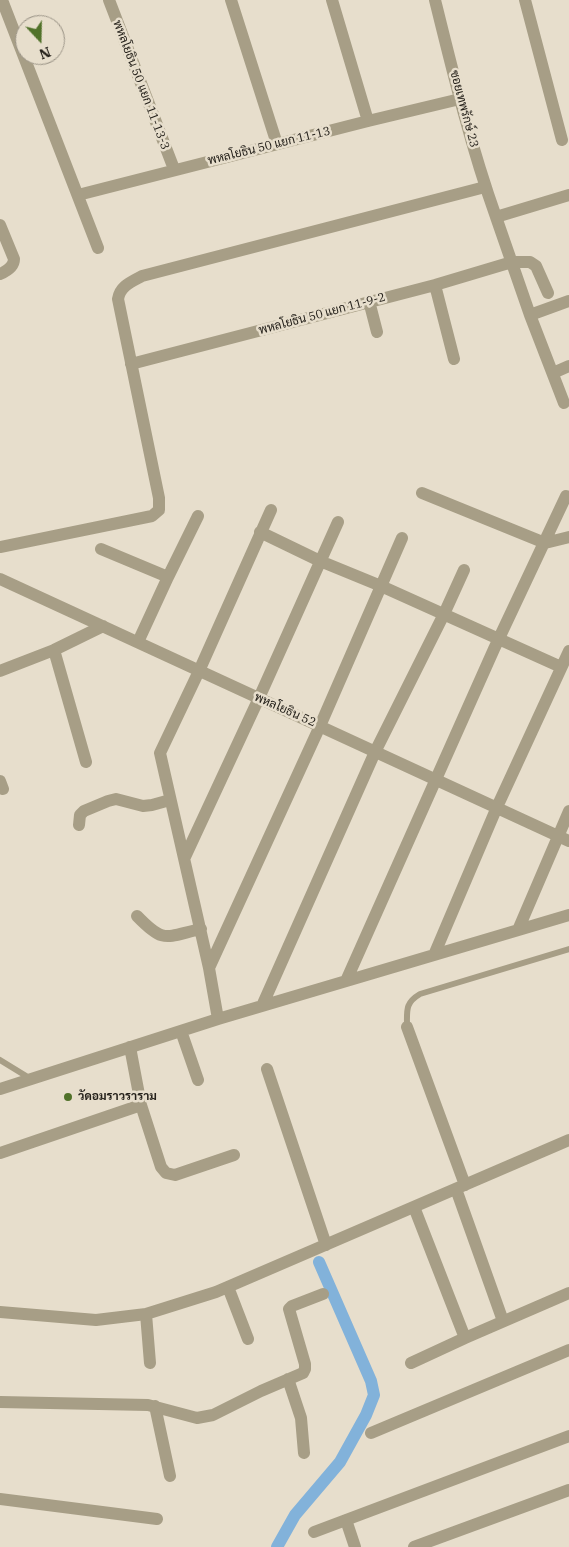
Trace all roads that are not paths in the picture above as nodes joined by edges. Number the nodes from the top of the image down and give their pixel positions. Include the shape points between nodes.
1 (2, 0) edge
2 (109, 0) edge
3 (231, 0) edge
4 (332, 0) edge
5 (435, 0) edge
6 (525, 0) edge
7 (460, 99) junction
8 (368, 121) junction
9 (562, 140) dead end
10 (277, 144) junction
11 (174, 170) junction
12 (485, 187) junction
13 (78, 194) junction
14 (569, 195) edge
15 (496, 217) junction
16 (0, 225) edge
17 (98, 248) dead end
18 (512, 262) junction
19 (0, 274) edge
20 (435, 285) junction
21 (548, 293) dead end
22 (369, 301) junction
23 (569, 301) edge
24 (530, 315) junction
25 (377, 332) dead end
26 (454, 358) dead end
27 (132, 364) junction
28 (569, 366) edge
29 (553, 373) junction
30 (564, 403) dead end
31 (422, 493) dead end
32 (566, 496) dead end
33 (271, 510) dead end
34 (198, 516) dead end
35 (338, 522) dead end
36 (260, 532) junction
37 (569, 537) edge
38 (402, 538) dead end
39 (546, 542) junction
40 (0, 547) edge
41 (101, 549) dead end
42 (320, 561) junction
43 (464, 570) dead end
44 (168, 577) junction
45 (0, 579) edge
46 (381, 586) junction
47 (444, 614) junction
48 (103, 626) junction
49 (499, 640) junction
50 (138, 642) junction
51 (54, 650) junction
52 (569, 651) edge
53 (561, 667) junction
54 (0, 670) edge
55 (199, 671) junction
56 (259, 698) junction
57 (320, 726) junction
58 (375, 752) junction
59 (86, 762) dead end
60 (436, 779) junction
61 (170, 800) junction
62 (496, 807) junction
63 (569, 811) edge
64 (79, 825) dead end
65 (564, 838) edge
66 (185, 857) junction
67 (569, 915) edge
68 (137, 916) dead end
69 (201, 929) junction
70 (518, 930) junction
71 (569, 949) edge
72 (434, 955) junction
73 (209, 968) junction
74 (346, 981) junction
75 (262, 1006) junction
76 (218, 1019) junction
77 (407, 1027) joint
78 (181, 1031) junction
79 (130, 1046) junction
80 (0, 1060) edge
81 (267, 1069) dead end
82 (31, 1079) junction
83 (198, 1080) dead end
84 (0, 1089) edge
85 (141, 1105) junction
86 (569, 1140) edge
87 (0, 1153) edge
88 (234, 1154) dead end
89 (461, 1187) junction
90 (414, 1207) junction
91 (326, 1245) junction
92 (228, 1287) junction
93 (569, 1293) edge
94 (323, 1294) dead end
95 (0, 1312) edge
96 (146, 1314) junction
97 (503, 1321) junction
98 (465, 1338) junction
99 (248, 1339) dead end
100 (569, 1350) edge
101 (150, 1363) dead end
102 (411, 1363) dead end
103 (288, 1379) junction
104 (0, 1402) edge
105 (155, 1406) junction
106 (371, 1433) dead end
107 (569, 1436) edge
108 (304, 1453) dead end
109 (170, 1476) dead end
110 (569, 1490) edge
111 (0, 1499) edge
112 (157, 1519) dead end
113 (346, 1520) junction
114 (314, 1532) dead end
115 (355, 1547) edge
116 (414, 1547) edge

1 - 13 street
2 - 11 street, พหลโยธิน 50 แยก 11-13-3
3 - 10 street
4 - 8 street
5 - 7 street, ซอยเทพรักษ์ 23
6 - 9 street
7 - 8 street, พหลโยธิน 50 แยก 11-13
7 - 12 street, ซอยเทพรักษ์ 23
8 - 10 street, พหลโยธิน 50 แยก 11-13
10 - 11 street, พหลโยธิน 50 แยก 11-13
11 - 13 street, พหลโยธิน 50 แยก 11-13
12 - 15 street, ซอยเทพรักษ์ 23
12 - 27 street via 142,276 124,286 118,299
13 - 17 street
14 - 15 street
15 - 18 street, ซอยเทพรักษ์ 23
16 - 19 street via 14,259 14,264
18 - 20 street, พหลโยธิน 50 แยก 11-9-2
18 - 21 street via 533,263
18 - 24 street, ซอยเทพรักษ์ 23
20 - 22 street, พหลโยธิน 50 แยก 11-9-2
20 - 26 street
22 - 25 street
22 - 27 street, พหลโยธิน 50 แยก 11-9-2
23 - 24 street
24 - 29 street, ซอยเทพรักษ์ 23
27 - 40 street via 159,498 158,510 152,516
28 - 29 street
29 - 30 street, ซอยเทพรักษ์ 23
31 - 39 street
32 - 39 street
33 - 36 street
34 - 44 street
35 - 42 street
36 - 42 street
36 - 55 street
37 - 39 street
38 - 46 street
39 - 49 street
41 - 44 street
42 - 46 street
42 - 56 street
43 - 47 street
44 - 50 street
45 - 48 street, พหลโยธิน 52
46 - 47 street
46 - 57 street
47 - 49 street
47 - 58 street
48 - 50 street, พหลโยธิน 52
48 - 51 street
49 - 53 street
49 - 60 street
50 - 55 street, พหลโยธิน 52
51 - 54 street
51 - 59 street
52 - 53 street
53 - 62 street
55 - 56 street, พหลโยธิน 52
55 - 61 street via 160,753
56 - 57 street, พหลโยธิน 52
56 - 66 street
57 - 58 street, พหลโยธิน 52
57 - 73 street
58 - 60 street, พหลโยธิน 52
58 - 75 street
60 - 62 street, พหลโยธิน 52
60 - 74 street
61 - 64 street via 143,806 116,798 108,800 84,811
61 - 66 street
62 - 65 street, พหลโยธิน 52
62 - 72 street
63 - 65 street
65 - 70 street
66 - 69 street
67 - 70 street
68 - 69 street via 159,936
69 - 73 street
70 - 72 street
71 - 77 lane via 420,994 411,1000 407,1009
72 - 74 street
73 - 76 street
74 - 75 street
75 - 76 street
76 - 78 street
77 - 89 street
78 - 79 street
78 - 83 street
79 - 82 street
79 - 85 street
80 - 82 lane
81 - 91 street
82 - 84 street
85 - 87 street
85 - 88 street via 161,1167 166,1173 175,1174
86 - 89 street
89 - 90 street
89 - 97 street
90 - 91 street
90 - 98 street
91 - 92 street
92 - 96 street
92 - 99 street
93 - 97 street
94 - 103 street via 289,1309 305,1369
95 - 96 street via 96,1320
96 - 101 street
97 - 98 street
98 - 102 street
100 - 106 street
103 - 105 street via 213,1415 197,1418
103 - 108 street via 301,1418
104 - 105 street
105 - 109 street
107 - 113 street
110 - 116 street
111 - 112 street
113 - 114 street
113 - 115 street

